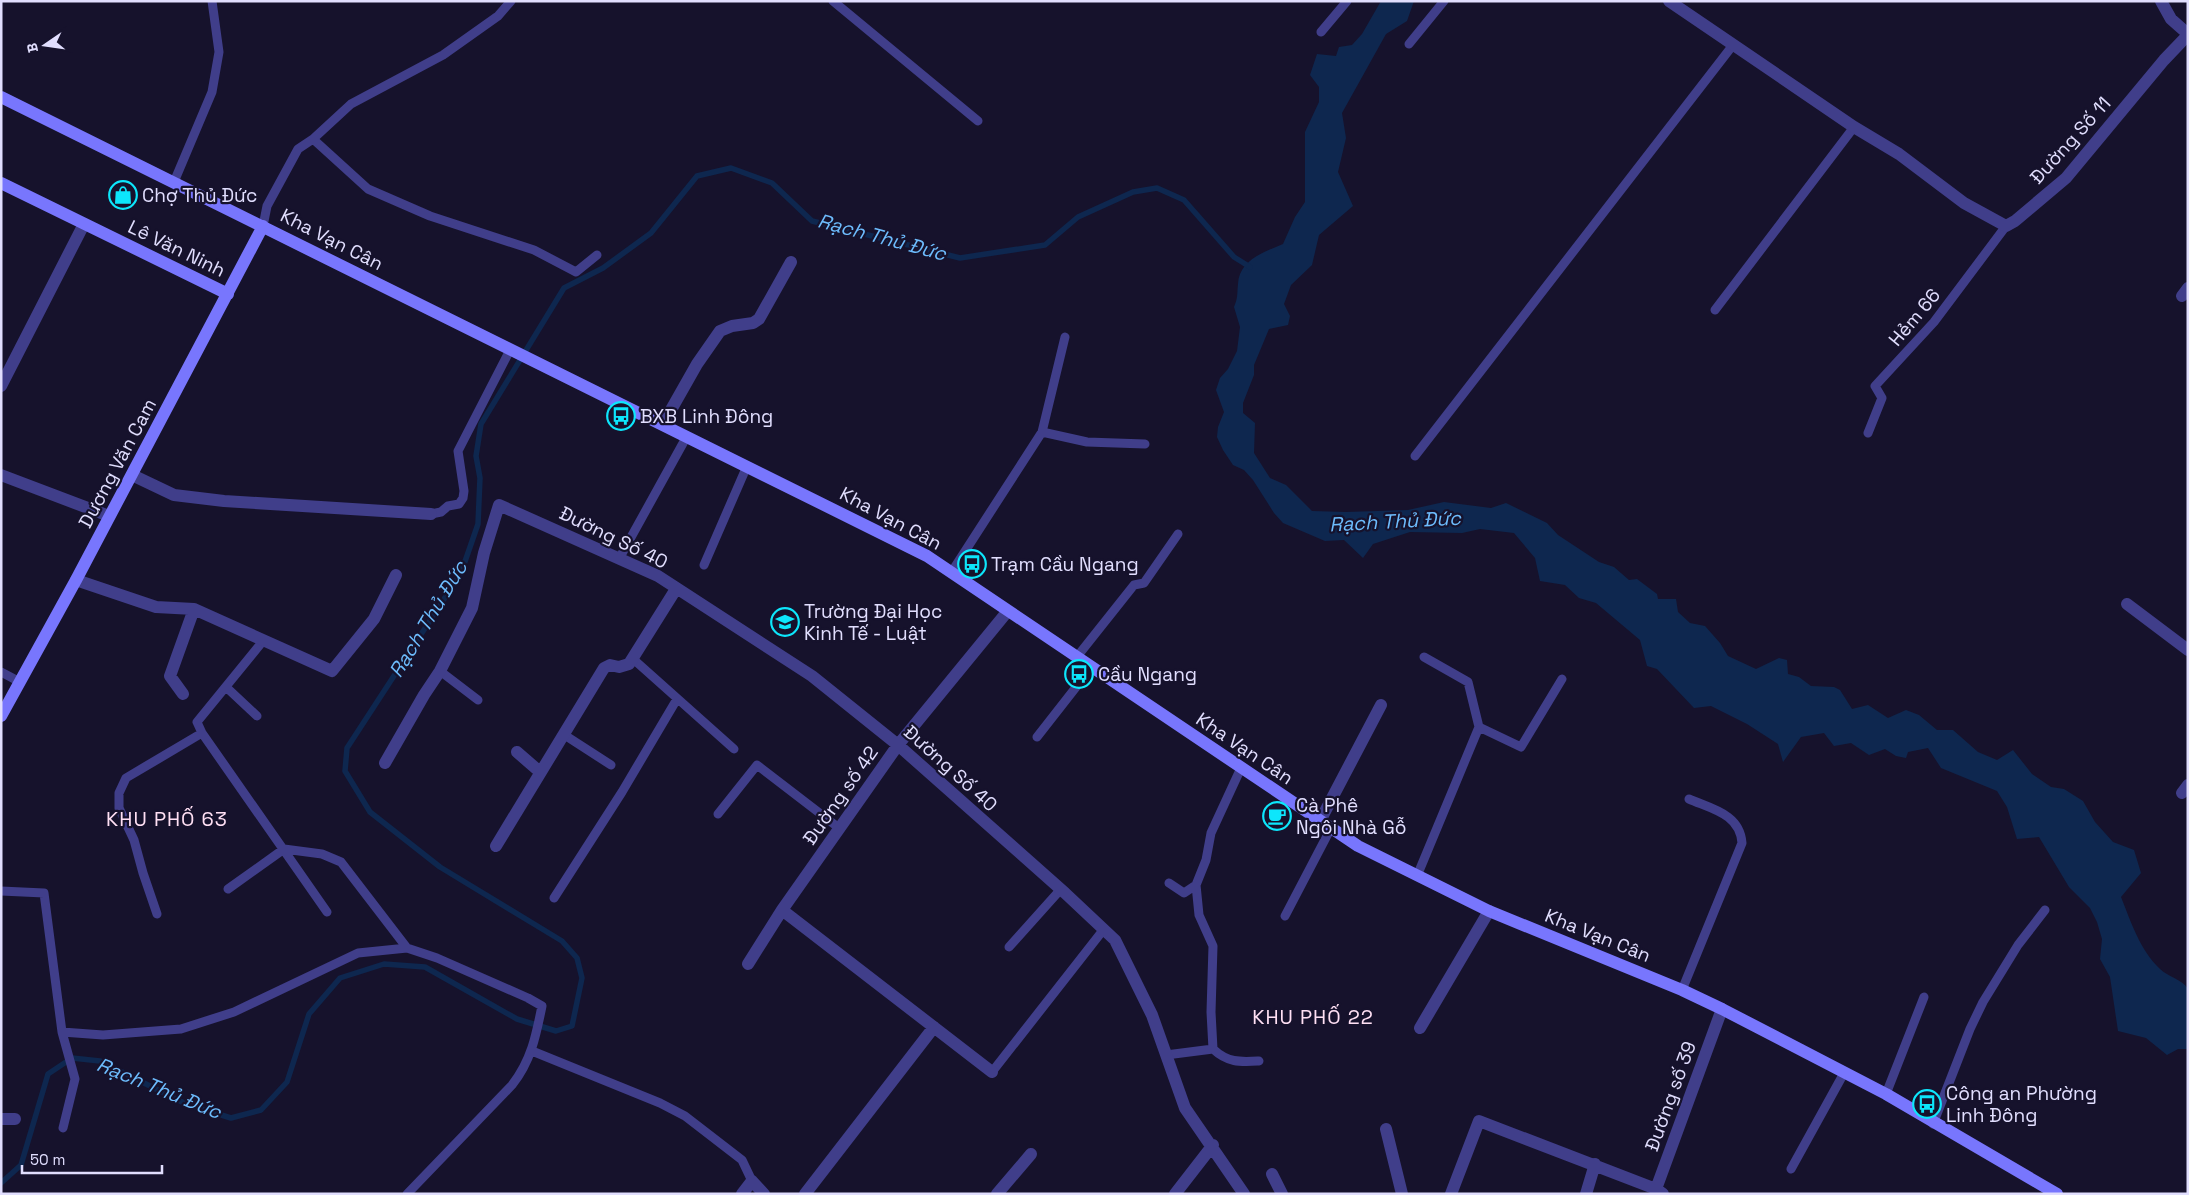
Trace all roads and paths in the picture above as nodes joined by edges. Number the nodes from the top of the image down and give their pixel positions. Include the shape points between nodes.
1 (212, 1) edge
2 (511, 1) edge
3 (833, 1) edge
4 (1347, 1) edge
5 (1444, 1) edge
6 (1669, 1) edge
7 (2161, 1) edge
8 (1321, 32) dead end
9 (2188, 35) edge
10 (1409, 44) dead end
11 (1733, 45) junction
12 (1, 97) edge
13 (978, 121) dead end
14 (1854, 127) junction
15 (313, 139) junction
16 (174, 182) junction
17 (1, 183) edge
18 (84, 224) junction
19 (263, 226) junction
20 (2006, 226) junction
21 (597, 255) dead end
22 (791, 262) dead end
23 (228, 294) junction
24 (1715, 310) dead end
25 (1065, 336) dead end
26 (510, 350) junction
27 (5, 371) edge
28 (1, 386) edge
29 (663, 424) junction
30 (1042, 432) junction
31 (1868, 433) dead end
32 (687, 436) junction
33 (1145, 444) dead end
34 (1415, 456) dead end
35 (747, 466) junction
36 (1, 475) edge
37 (132, 475) junction
38 (431, 514) joint
39 (109, 516) junction
40 (1178, 534) dead end
41 (619, 558) junction
42 (704, 566) dead end
43 (951, 573) junction
44 (396, 575) dead end
45 (76, 580) junction
46 (676, 589) junction
47 (2127, 604) dead end
48 (194, 609) junction
49 (1007, 612) junction
50 (263, 641) junction
51 (2188, 650) edge
52 (1424, 657) dead end
53 (632, 658) junction
54 (1076, 658) junction
55 (1091, 668) junction
56 (440, 671) junction
57 (1, 672) edge
58 (1562, 679) dead end
59 (20, 682) junction
60 (226, 687) junction
61 (183, 694) dead end
62 (677, 699) junction
63 (478, 700) dead end
64 (1381, 705) dead end
65 (1, 716) edge
66 (257, 716) dead end
67 (1479, 726) junction
68 (202, 733) junction
69 (563, 734) junction
70 (1036, 737) dead end
71 (898, 745) junction
72 (734, 749) dead end
73 (517, 752) dead end
74 (385, 763) dead end
75 (611, 765) dead end
76 (1241, 768) junction
77 (540, 772) junction
78 (1689, 799) dead end
79 (718, 814) dead end
80 (1326, 824) junction
81 (839, 828) junction
82 (496, 846) dead end
83 (284, 849) junction
84 (1418, 876) junction
85 (1169, 883) dead end
86 (1196, 885) junction
87 (228, 889) dead end
88 (1061, 889) junction
89 (1, 890) edge
90 (554, 898) dead end
91 (782, 910) junction
92 (2045, 910) dead end
93 (1489, 911) junction
94 (326, 912) dead end
95 (157, 914) dead end
96 (1285, 916) dead end
97 (1104, 929) junction
98 (1010, 947) dead end
99 (407, 948) junction
100 (748, 964) dead end
101 (1682, 990) junction
102 (1924, 997) dead end
103 (1722, 1009) junction
104 (934, 1027) junction
105 (1420, 1028) dead end
106 (62, 1032) junction
107 (1213, 1049) junction
108 (532, 1051) junction
109 (1166, 1055) junction
110 (1259, 1060) dead end
111 (992, 1072) joint
112 (1844, 1073) junction
113 (1886, 1094) junction
114 (1, 1118) edge
115 (15, 1119) dead end
116 (1933, 1124) junction
117 (63, 1128) dead end
118 (1386, 1129) dead end
119 (1213, 1145) junction
120 (1031, 1154) dead end
121 (1595, 1164) junction
122 (1791, 1169) dead end
123 (1272, 1174) dead end
124 (752, 1181) junction
125 (1659, 1191) edge
126 (407, 1194) edge
127 (742, 1194) edge
128 (764, 1194) edge
129 (805, 1194) edge
130 (997, 1194) edge
131 (1175, 1194) edge
132 (1244, 1194) edge
133 (1282, 1194) edge
134 (1402, 1194) edge
135 (1451, 1194) edge
136 (1586, 1194) edge
137 (2057, 1194) edge

1 - 16 lane via 218,52 212,92
2 - 15 lane via 498,16 443,55 351,104
3 - 13 lane
4 - 8 lane
5 - 10 lane
6 - 11 street
7 - 9 street via 2171,19
9 - 20 street, Đường Số 11 via 2066,178
11 - 14 street
11 - 34 lane
12 - 16 main road, Kha Vạn Cân
14 - 20 street via 1899,154 1964,202
14 - 24 lane
15 - 19 lane via 298,149 267,206
15 - 21 lane via 368,189 430,216 534,250 576,272
16 - 19 main road, Kha Vạn Cân
17 - 18 main road, Lê Văn Ninh
18 - 23 main road, Lê Văn Ninh
18 - 27 street
19 - 23 main road, Dương Văn Cam
19 - 26 main road, Kha Vạn Cân
20 - 31 lane, Hẻm 66 via 1934,322 1875,386 1882,398
22 - 29 street via 759,318 753,323 720,331
23 - 37 main road, Dương Văn Cam
25 - 30 lane
26 - 29 main road, Kha Vạn Cân
26 - 38 lane via 458,451 463,498 459,504
27 - 28 street
29 - 32 main road, Kha Vạn Cân
30 - 33 lane via 1088,442
30 - 43 lane
32 - 35 main road, Kha Vạn Cân
32 - 41 lane
35 - 42 lane
35 - 43 main road, Kha Vạn Cân via 927,556
36 - 39 street
37 - 38 street via 174,495
37 - 39 main road, Dương Văn Cam
39 - 45 main road, Dương Văn Cam
40 - 54 lane via 1144,584 1134,585
41 - 46 street, Đường Số 40 via 658,576
41 - 56 street, Đường Số 40 via 499,505 472,608
43 - 49 main road, Kha Vạn Cân
44 - 50 street via 374,618 332,672
45 - 48 street via 156,607
45 - 59 main road, Dương Văn Cam
46 - 53 street
46 - 71 street, Đường Số 40 via 812,676
47 - 51 street
48 - 50 street
48 - 61 street via 170,676
49 - 54 main road, Kha Vạn Cân
49 - 71 street, Đường số 42
50 - 60 lane
52 - 67 lane via 1468,682
53 - 62 lane
53 - 69 street via 624,666 604,668
54 - 55 main road, Kha Vạn Cân
55 - 70 lane
55 - 76 main road, Kha Vạn Cân
56 - 63 lane
56 - 74 street
57 - 59 lane
58 - 67 lane via 1521,747
59 - 65 main road, Dương Văn Cam
60 - 66 lane
60 - 68 lane via 197,722
62 - 72 lane
62 - 90 lane
64 - 80 street
67 - 84 lane
68 - 83 lane
68 - 95 lane via 126,778 119,793 119,808 134,840
69 - 75 lane
69 - 77 street
71 - 81 street, Đường số 42
71 - 88 street, Đường Số 40
73 - 77 street
76 - 80 main road, Kha Vạn Cân
76 - 86 lane via 1211,833 1206,860
77 - 82 street
78 - 101 lane via 1728,815 1741,832 1742,843
79 - 81 lane via 757,765
80 - 84 main road, Kha Vạn Cân via 1358,846
80 - 96 lane
81 - 91 street, Đường số 42
83 - 87 lane
83 - 94 lane
83 - 99 lane via 322,854 341,862
84 - 93 main road, Kha Vạn Cân
85 - 86 lane via 1184,893
86 - 107 lane via 1199,915 1213,946
88 - 97 street, Đường Số 40
88 - 98 lane
89 - 106 lane via 44,893
91 - 100 street, Đường số 42
91 - 104 street
92 - 116 lane via 2018,945 1983,1002
93 - 101 main road, Kha Vạn Cân
93 - 105 street
97 - 109 street, Đường Số 40 via 1115,940 1152,1016
97 - 111 lane
99 - 106 lane via 358,953 234,1012 181,1029 103,1035
99 - 108 lane via 437,958 542,1006
101 - 103 main road, Kha Vạn Cân
102 - 113 lane
103 - 112 main road, Kha Vạn Cân
103 - 125 street, Đường số 39
104 - 111 street
104 - 129 street
106 - 117 lane via 75,1079
107 - 109 lane
107 - 110 lane via 1231,1061
108 - 124 lane via 685,1116 742,1160
108 - 126 lane via 524,1070 512,1085
109 - 119 street, Đường Số 40 via 1185,1108
112 - 113 main road, Kha Vạn Cân
112 - 122 lane
113 - 116 main road, Kha Vạn Cân
114 - 115 street
116 - 137 main road, Kha Vạn Cân
118 - 134 street
119 - 131 street
119 - 132 street, Đường Số 40
120 - 130 street
121 - 125 street
121 - 135 street via 1479,1121
121 - 136 street
123 - 133 street
124 - 127 street
124 - 128 street

